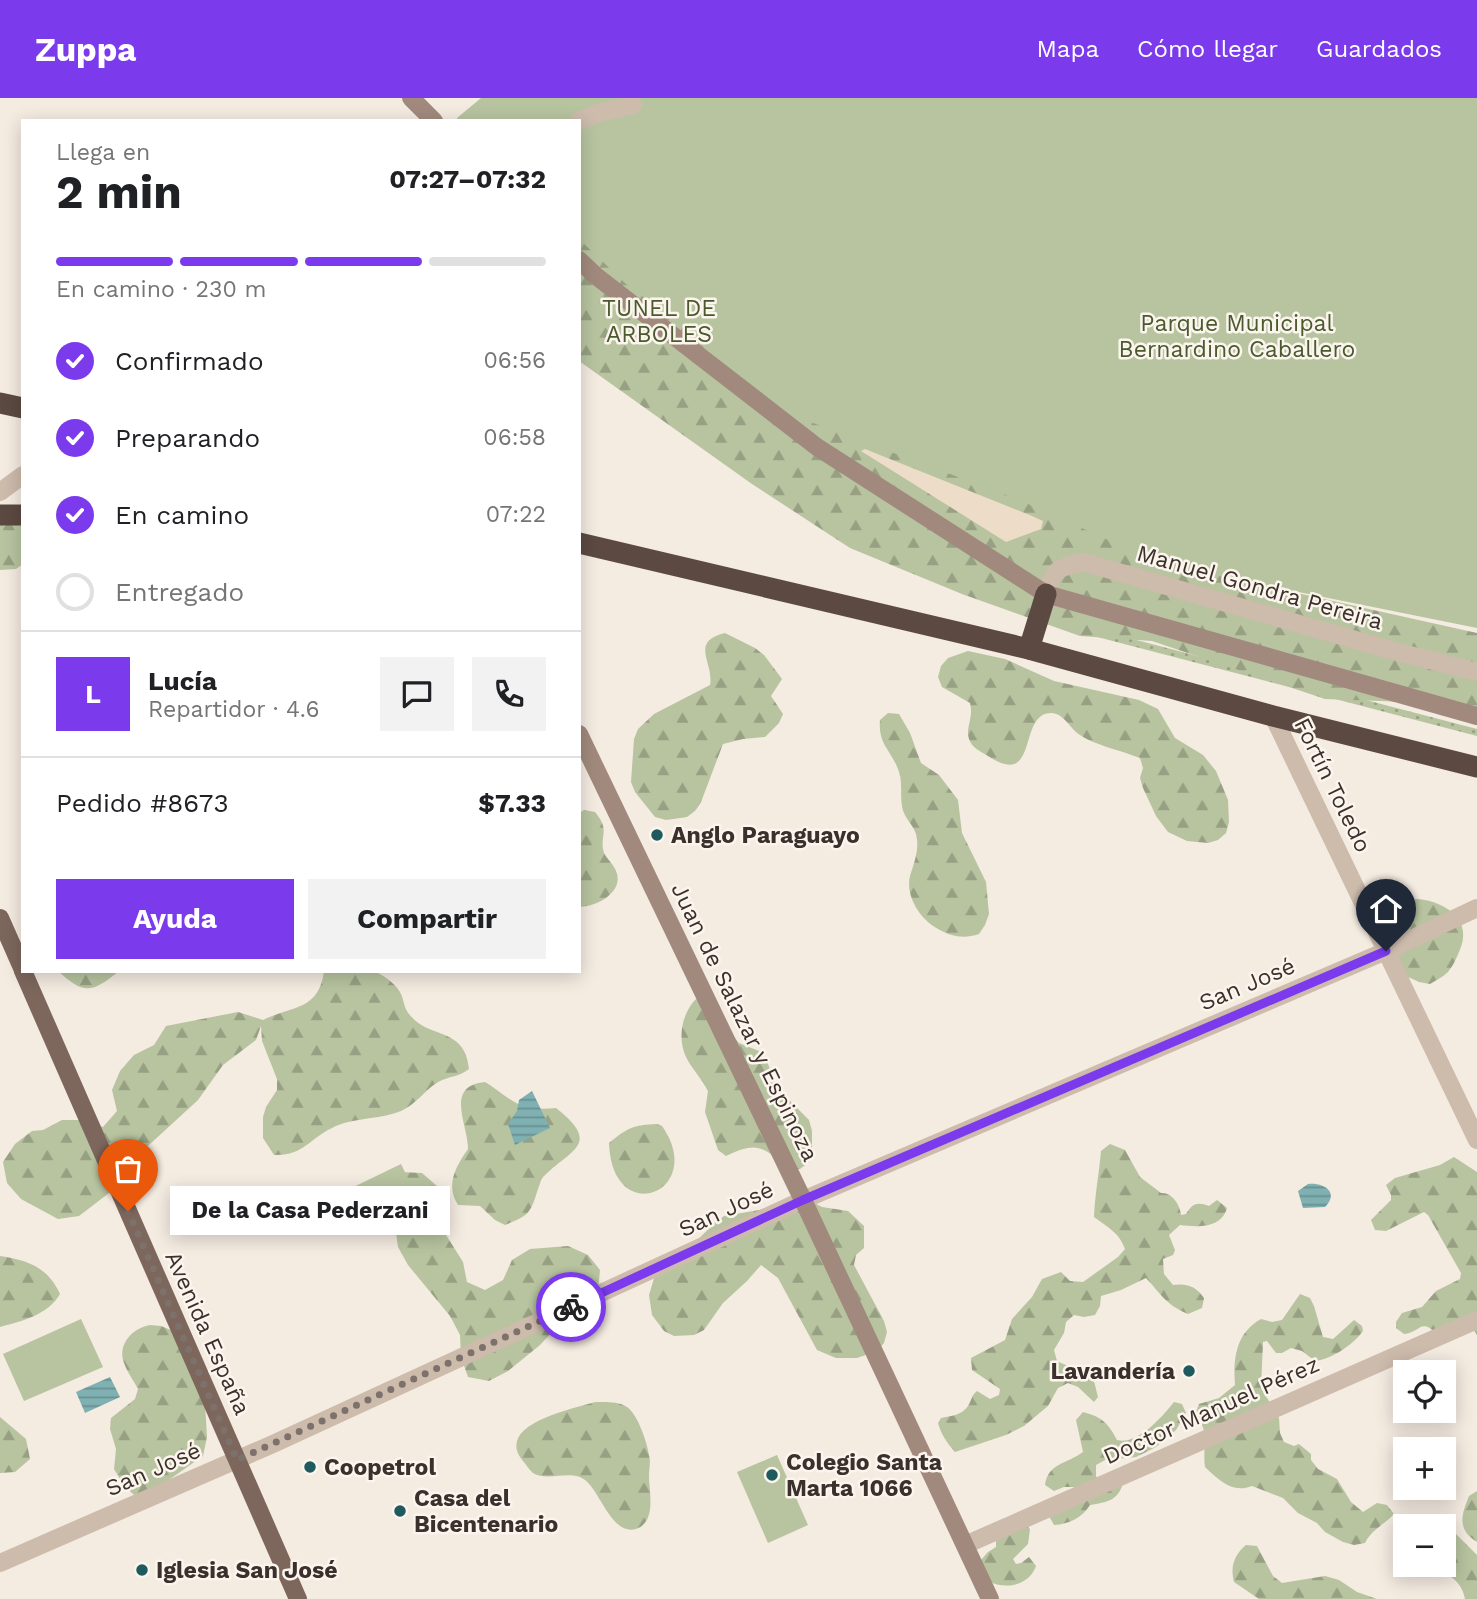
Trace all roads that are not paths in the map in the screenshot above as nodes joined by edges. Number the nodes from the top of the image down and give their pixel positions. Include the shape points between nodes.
1 (411, 98) edge
2 (633, 105) dead end
3 (432, 119) edge
4 (581, 120) edge
5 (581, 262) edge
6 (0, 403) edge
7 (21, 408) edge
8 (21, 476) edge
9 (0, 492) edge
10 (0, 515) edge
11 (21, 515) edge
12 (581, 543) edge
13 (1046, 594) junction
14 (1029, 649) junction
15 (1477, 672) edge
16 (1273, 716) junction
17 (1477, 716) edge
18 (581, 738) edge
19 (1477, 768) edge
20 (1477, 908) edge
21 (0, 918) edge
22 (1386, 951) junction
23 (21, 966) edge
24 (24, 973) edge
25 (1477, 1140) edge
26 (803, 1200) junction
27 (1477, 1320) edge
28 (237, 1460) junction
29 (965, 1545) junction
30 (0, 1563) edge
31 (298, 1599) edge
32 (990, 1599) edge

1 - 3 street
2 - 4 street
5 - 13 street via 817,447
6 - 7 highway
8 - 9 street
10 - 11 highway
12 - 14 highway
13 - 14 highway
13 - 15 street, Manuel Gondra Pereira via 1051,575 1061,567 1083,562
13 - 17 street
14 - 16 highway
16 - 19 highway
16 - 22 street, Fortín Toledo
18 - 26 street, Juan de Salazar y Espinoza
20 - 22 street, San José
21 - 23 main road, Avenida España
22 - 25 street, Fortín Toledo
22 - 26 street, San José
24 - 28 main road, Avenida España
26 - 28 street, San José
26 - 29 street, Juan de Salazar y Espinoza
27 - 29 street, Doctor Manuel Pérez
28 - 30 street, San José
28 - 31 main road, Avenida España
29 - 32 street, Juan de Salazar y Espinoza

